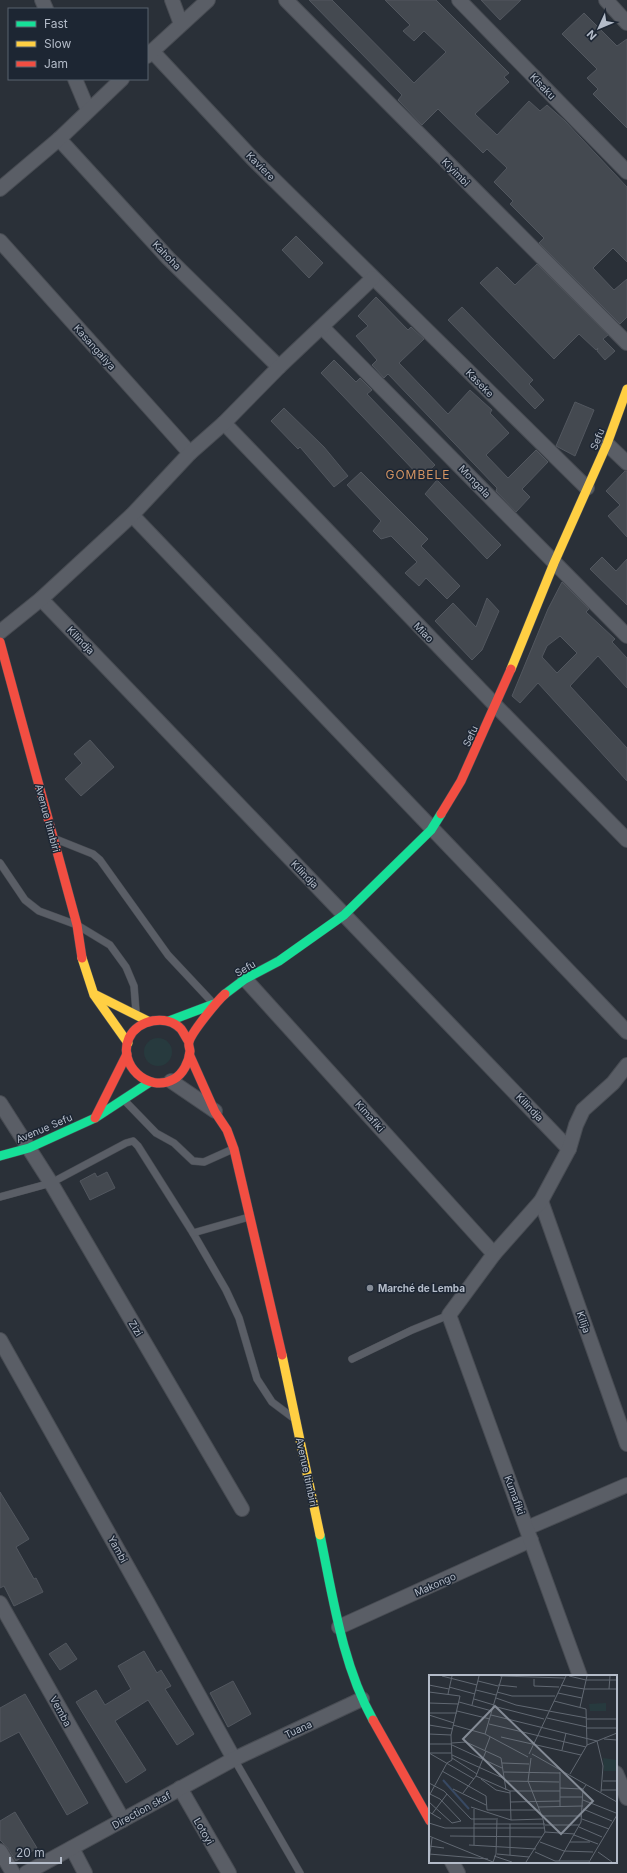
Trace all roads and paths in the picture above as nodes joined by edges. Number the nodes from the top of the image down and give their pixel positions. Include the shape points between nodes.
1 (172, 0) edge
2 (208, 0) edge
3 (286, 0) edge
4 (460, 0) edge
5 (606, 0) edge
6 (627, 23) edge
7 (181, 24) junction
8 (149, 53) edge
9 (75, 80) edge
10 (121, 80) edge
11 (88, 110) junction
12 (59, 139) junction
13 (627, 172) edge
14 (0, 189) edge
15 (0, 241) edge
16 (373, 278) junction
17 (322, 327) junction
18 (627, 343) edge
19 (279, 367) junction
20 (627, 389) edge
21 (224, 423) junction
22 (607, 444) junction
23 (190, 453) junction
24 (627, 463) edge
25 (587, 488) junction
26 (132, 515) junction
27 (554, 563) junction
28 (41, 599) junction
29 (0, 632) edge
30 (627, 636) edge
31 (0, 642) edge
32 (496, 706) junction
33 (432, 830) junction
34 (54, 838) junction
35 (627, 840) edge
36 (0, 863) edge
37 (344, 915) junction
38 (77, 925) junction
39 (245, 979) junction
40 (94, 995) junction
41 (214, 1004) junction
42 (136, 1015) junction
43 (148, 1021) junction
44 (169, 1021) junction
45 (627, 1032) edge
46 (189, 1042) junction
47 (128, 1043) junction
48 (127, 1054) junction
49 (190, 1056) junction
50 (625, 1074) edge
51 (171, 1081) junction
52 (150, 1082) junction
53 (123, 1099) junction
54 (0, 1103) edge
55 (215, 1112) junction
56 (95, 1118) junction
57 (29, 1148) junction
58 (234, 1149) junction
59 (569, 1149) junction
60 (0, 1156) edge
61 (50, 1183) junction
62 (0, 1196) edge
63 (541, 1201) junction
64 (250, 1217) junction
65 (193, 1233) junction
66 (494, 1254) junction
67 (449, 1315) junction
68 (0, 1340) edge
69 (352, 1359) dead end
70 (297, 1421) junction
71 (627, 1444) edge
72 (627, 1485) edge
73 (242, 1509) dead end
74 (529, 1534) junction
75 (0, 1603) edge
76 (339, 1627) junction
77 (580, 1675) edge
78 (362, 1699) junction
79 (234, 1760) junction
80 (617, 1776) edge
81 (180, 1788) junction
82 (627, 1798) edge
83 (429, 1819) edge
84 (123, 1820) junction
85 (72, 1848) junction
86 (0, 1851) edge
87 (453, 1863) edge
88 (13, 1873) edge
89 (26, 1873) edge
90 (85, 1873) edge
91 (229, 1873) edge
92 (300, 1873) edge
93 (458, 1873) edge

1 - 7 street
2 - 7 street
3 - 18 street, Kiyimbi
4 - 13 street, Kisaku
5 - 6 street
7 - 8 street
8 - 16 street, Kaviere
9 - 11 street
10 - 11 street
11 - 12 street
12 - 14 street
12 - 19 street, Kahoha via 168,258
15 - 23 street, Kasangaliya
16 - 17 street
16 - 25 street, Kaseke
17 - 19 street
17 - 27 street, Mongala
19 - 21 street
20 - 22 street, Sefu
21 - 23 street
21 - 32 street, Miao
22 - 24 street
22 - 25 street, Sefu
23 - 26 street
25 - 27 street, Sefu
26 - 28 street
26 - 33 street
27 - 30 street, Mongala
27 - 32 street, Sefu
28 - 29 street
28 - 37 street, Kilindja
31 - 34 street, Avenue Itimbiri
32 - 33 street, Sefu via 461,782
32 - 35 street, Miao
33 - 37 street, Sefu
33 - 45 street
34 - 38 street, Avenue Itimbiri
34 - 41 lane via 93,854 100,860 168,955
36 - 38 lane via 24,900 39,911
37 - 39 street, Sefu via 279,961
37 - 59 street, Kilindja
38 - 40 street, Avenue Itimbiri via 82,959
38 - 42 lane via 110,945 126,967 134,986
39 - 41 street, Sefu
39 - 66 street, Kimafiki
40 - 42 street
40 - 47 street, Avenue Itimbiri
41 - 44 street
41 - 46 street
42 - 43 street
43 - 44 street
43 - 47 street via 135,1029
44 - 46 street via 180,1027
46 - 49 street
47 - 48 street
48 - 52 street via 134,1071
48 - 56 street
49 - 51 street via 182,1073
49 - 55 street, Avenue Itimbiri
50 - 59 street via 583,1110
51 - 52 street
51 - 55 street
52 - 53 street, Avenue Sefu
53 - 56 street, Avenue Sefu
53 - 58 lane via 156,1133 174,1143 193,1161 204,1162
54 - 57 street, Zizi
55 - 58 street, Avenue Itimbiri via 227,1130
56 - 57 street, Avenue Sefu
57 - 60 street, Avenue Sefu
57 - 61 street, Zizi
58 - 64 street, Avenue Itimbiri
59 - 63 street
61 - 62 lane
61 - 65 lane via 132,1141 138,1146
61 - 73 street, Zizi
63 - 66 street
63 - 71 street, Kilija
64 - 65 lane
64 - 70 street, Avenue Itimbiri
65 - 70 lane via 240,1318 257,1379 272,1402
66 - 67 street
67 - 69 lane
67 - 74 street, Kumafiki
68 - 79 street, Yambi
70 - 76 street, Avenue Itimbiri
72 - 74 street, Makongo
74 - 76 street, Makongo
74 - 77 street, Kumafiki
75 - 84 street, Vemba
76 - 78 street, Avenue Itimbiri
78 - 79 street, Tuana
78 - 83 street, Avenue Itimbiri
79 - 81 street, Direction skaf
79 - 92 lane
80 - 82 street
81 - 84 street, Direction skaf
81 - 91 street, Lotoyi
84 - 85 street, Direction skaf
85 - 89 street, Direction skaf
85 - 90 street
86 - 88 street
87 - 93 street

